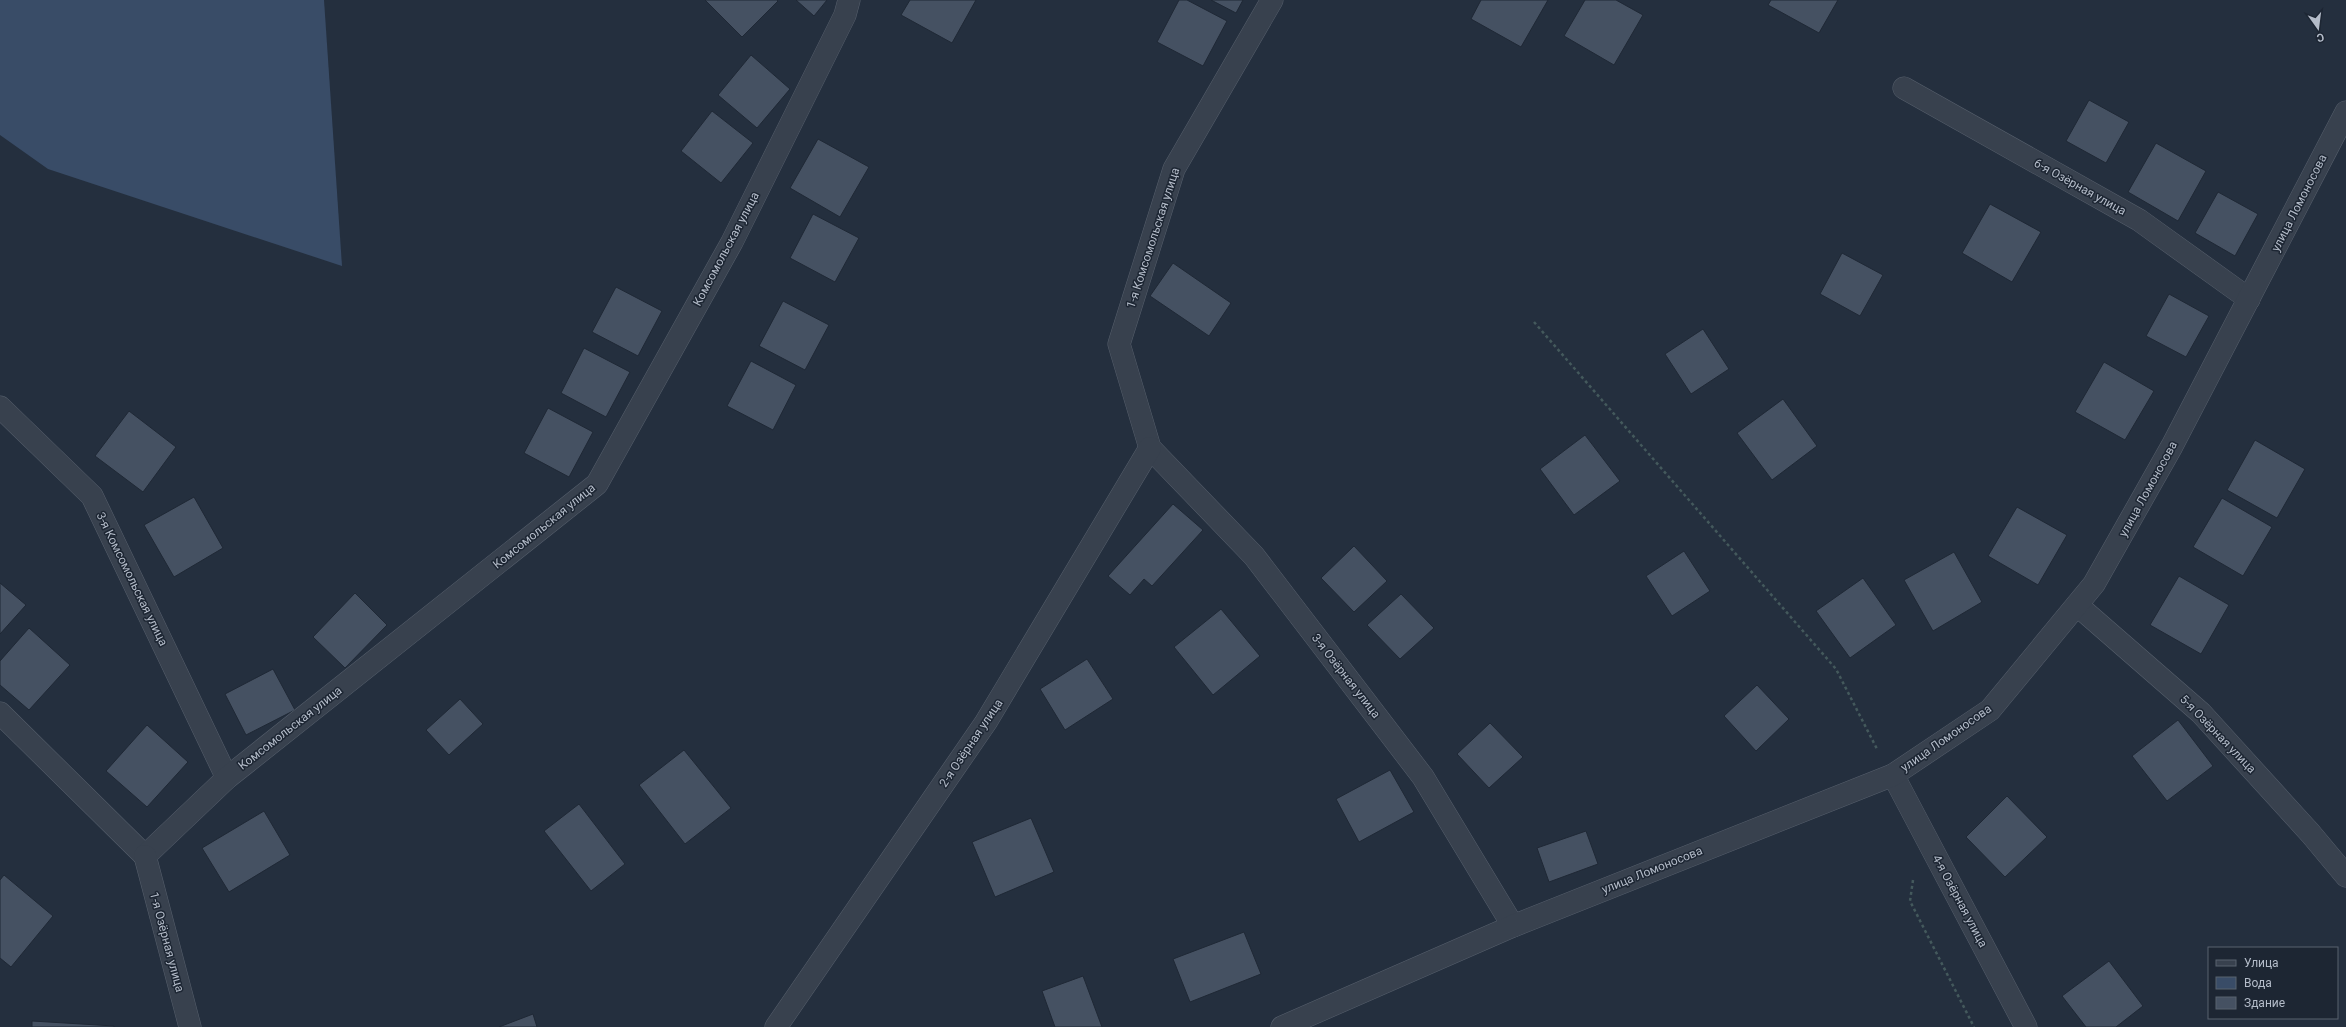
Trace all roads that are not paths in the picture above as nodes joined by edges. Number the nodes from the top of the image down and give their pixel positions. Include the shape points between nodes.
1 (849, 0) edge
2 (1272, 0) edge
3 (1904, 88) dead end
4 (2346, 112) edge
5 (2249, 299) junction
6 (0, 407) edge
7 (1150, 448) junction
8 (2077, 605) junction
9 (0, 713) edge
10 (1893, 775) junction
11 (227, 778) junction
12 (145, 856) junction
13 (2346, 876) edge
14 (1513, 926) junction
15 (190, 1027) edge
16 (776, 1027) edge
17 (1282, 1027) edge
18 (2026, 1027) edge

1 - 11 street, Комсомольская улица via 845,15 732,242 597,484
2 - 7 street, 1-я Комсомольская улица via 1174,169 1118,344
3 - 5 street, 6-я Озёрная улица via 2139,220
4 - 5 street, улица Ломоносова
5 - 8 street, улица Ломоносова via 2172,446 2094,584
6 - 11 street, 3-я Комсомольская улица via 92,496
7 - 14 street, 3-я Озёрная улица via 1254,556 1419,772
7 - 16 street, 2-я Озёрная улица via 986,722
8 - 10 street, улица Ломоносова via 1990,710
8 - 13 street, 5-я Озёрная улица via 2201,712
9 - 12 street
10 - 14 street, улица Ломоносова
10 - 18 street, 4-я Озёрная улица
11 - 12 street, Комсомольская улица
12 - 15 street, 1-я Озёрная улица
14 - 17 street, улица Ломоносова

